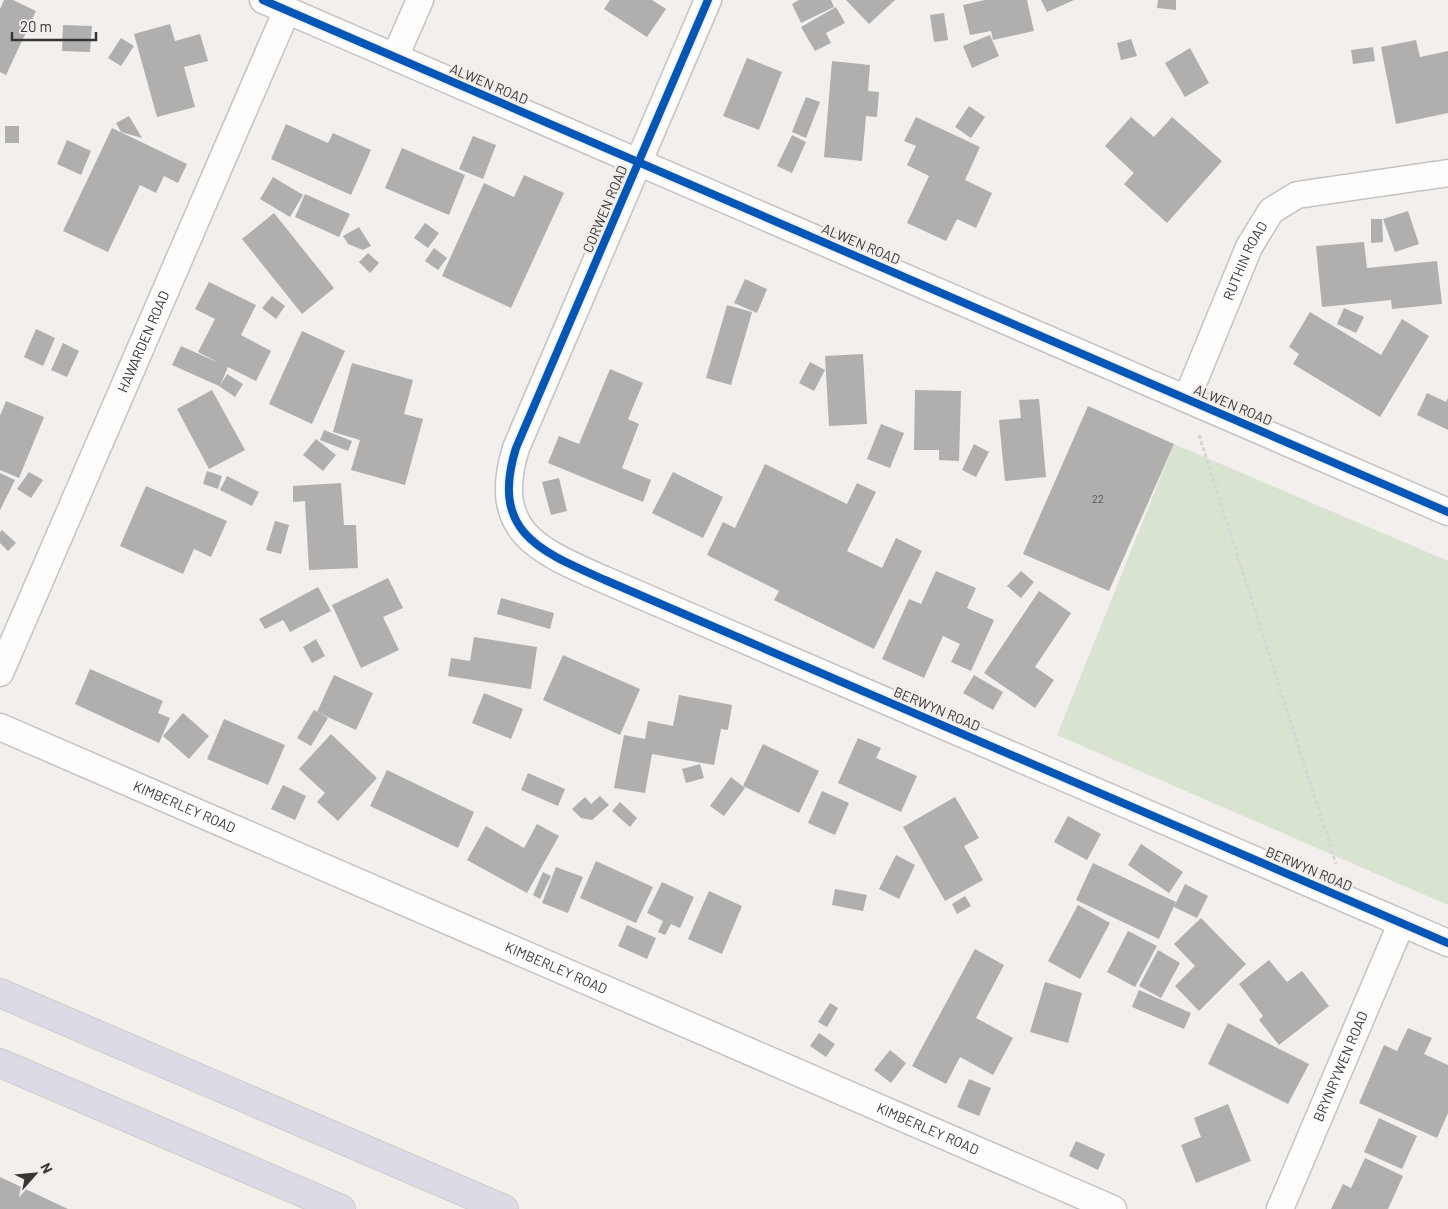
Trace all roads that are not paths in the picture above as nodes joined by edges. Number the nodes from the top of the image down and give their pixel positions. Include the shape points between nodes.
1 (263, 0) edge
2 (420, 0) edge
3 (708, 0) edge
4 (287, 10) junction
5 (395, 57) junction
6 (639, 162) junction
7 (1448, 173) edge
8 (1187, 398) junction
9 (525, 427) joint
10 (1448, 512) edge
11 (0, 673) edge
12 (0, 728) edge
13 (1401, 924) junction
14 (1448, 943) edge
15 (0, 993) edge
16 (0, 1063) edge
17 (341, 1209) edge
18 (504, 1209) edge
19 (1113, 1209) edge
20 (1280, 1209) edge

1 - 4 street, ALWEN ROAD
2 - 5 street
3 - 6 street, CORWEN ROAD
4 - 5 street, ALWEN ROAD
4 - 11 street, HAWARDEN ROAD
5 - 6 street, ALWEN ROAD
6 - 8 street, ALWEN ROAD
6 - 9 street, CORWEN ROAD
7 - 8 street, RUTHIN ROAD via 1297,195 1271,211 1249,247
8 - 10 street, ALWEN ROAD
9 - 13 street, BERWYN ROAD via 510,467 509,493 520,528 544,551
12 - 19 street, KIMBERLEY ROAD
13 - 14 street, BERWYN ROAD
13 - 20 street, BRYNRYWEN ROAD
15 - 18 highway
16 - 17 highway

